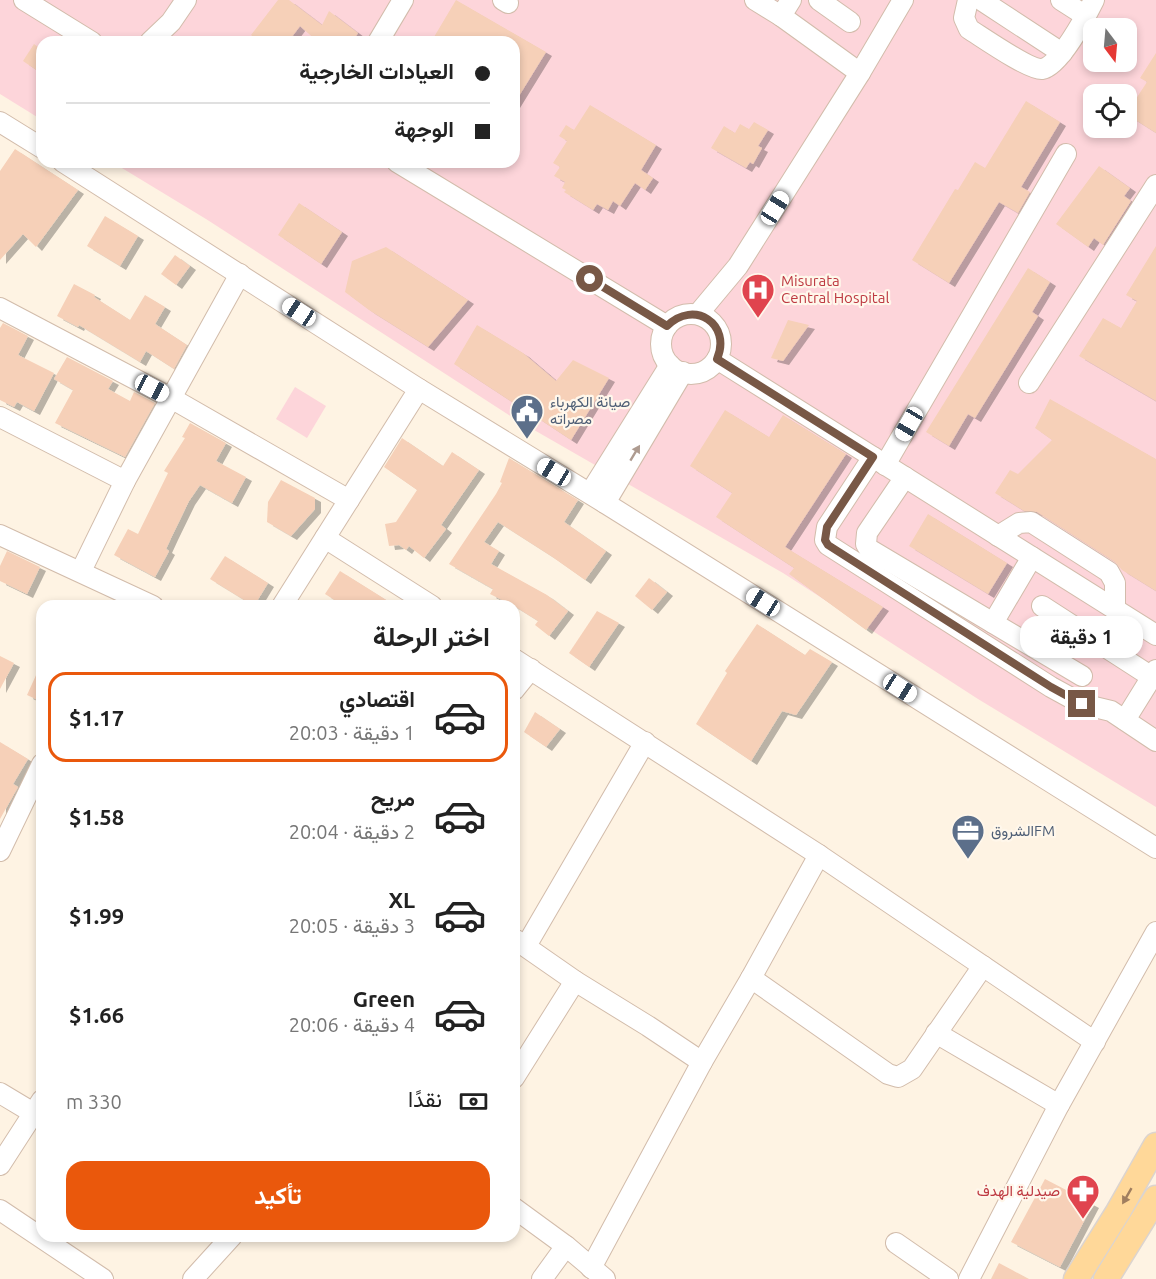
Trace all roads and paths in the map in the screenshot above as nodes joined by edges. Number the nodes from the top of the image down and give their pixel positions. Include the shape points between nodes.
1 (24, 0) edge
2 (186, 0) edge
3 (403, 0) edge
4 (755, 0) edge
5 (819, 0) edge
6 (903, 0) edge
7 (968, 0) edge
8 (981, 0) edge
9 (1061, 0) edge
10 (786, 8) edge
11 (1090, 8) edge
12 (850, 22) dead end
13 (82, 36) edge
14 (156, 36) edge
15 (382, 36) edge
16 (1062, 53) junction
17 (860, 73) junction
18 (0, 122) edge
19 (36, 144) edge
20 (1066, 154) dead end
21 (72, 168) edge
22 (407, 168) edge
23 (1156, 185) edge
24 (240, 274) junction
25 (0, 308) edge
26 (705, 319) junction
27 (667, 326) junction
28 (717, 359) junction
29 (676, 369) junction
30 (1029, 383) dead end
31 (419, 389) junction
32 (171, 398) junction
33 (0, 417) edge
34 (879, 461) junction
35 (904, 477) junction
36 (125, 481) junction
37 (598, 498) junction
38 (349, 500) junction
39 (0, 535) edge
40 (998, 536) junction
41 (325, 538) junction
42 (1032, 557) junction
43 (81, 572) junction
44 (121, 599) edge
45 (286, 600) edge
46 (423, 600) edge
47 (1042, 606) dead end
48 (1115, 609) junction
49 (993, 623) junction
50 (1156, 635) edge
51 (523, 664) edge
52 (1154, 674) edge
53 (1082, 676) dead end
54 (1125, 720) junction
55 (1156, 741) edge
56 (645, 742) junction
57 (36, 776) edge
58 (1156, 848) edge
59 (0, 851) edge
60 (819, 855) junction
61 (1156, 932) edge
62 (520, 942) edge
63 (982, 966) junction
64 (751, 978) junction
65 (575, 981) junction
66 (936, 1033) junction
67 (1095, 1042) junction
68 (702, 1062) junction
69 (520, 1068) edge
70 (0, 1093) edge
71 (1059, 1105) junction
72 (36, 1106) edge
73 (36, 1110) edge
74 (1156, 1145) edge
75 (0, 1165) edge
76 (1156, 1198) edge
77 (0, 1210) edge
78 (520, 1212) edge
79 (36, 1234) edge
80 (48, 1242) edge
81 (227, 1242) edge
82 (896, 1244) dead end
83 (566, 1246) junction
84 (598, 1273) edge
85 (103, 1279) edge
86 (193, 1279) edge
87 (542, 1279) edge
88 (948, 1279) edge
89 (969, 1279) edge
90 (1076, 1279) edge
91 (1106, 1279) edge

1 - 13 street
2 - 14 street
3 - 15 street
4 - 10 street
5 - 12 street
6 - 17 street
7 - 16 street via 964,18 969,29 1029,66 1041,69 1053,65
8 - 16 street
9 - 11 street
10 - 17 street
11 - 16 street
17 - 26 street
18 - 19 street
20 - 34 street
21 - 24 street
22 - 27 street
23 - 30 street
24 - 31 street
24 - 32 street
25 - 32 street
26 - 27 street via 681,316
26 - 28 street via 721,341
27 - 29 street via 662,350
28 - 29 street via 702,372 692,374
28 - 34 street
29 - 37 street
31 - 37 street
31 - 38 street
32 - 36 street
32 - 38 street
33 - 36 street
34 - 35 street
34 - 54 street via 827,527 828,545 1051,687
35 - 40 street
35 - 49 street via 867,533 869,549
36 - 43 street
37 - 58 street
38 - 41 street
39 - 43 street
40 - 42 street
40 - 48 street via 1019,523 1030,522 1109,572 1115,583
41 - 45 street
41 - 46 street
42 - 48 street
42 - 49 street
43 - 44 street
47 - 52 street
48 - 50 street
49 - 53 street
51 - 56 street
52 - 54 street
54 - 55 street
56 - 60 street
56 - 62 street
57 - 59 street
60 - 63 street
60 - 64 street
61 - 67 street
62 - 65 street
63 - 66 street
63 - 67 street
64 - 66 street via 894,1077 908,1072
64 - 68 street
65 - 68 street
65 - 69 street
66 - 71 street
67 - 71 street
68 - 84 street
70 - 72 street
71 - 89 street
73 - 75 street
74 -> 90 main road
76 - 91 main road
77 - 79 street
78 - 83 street
80 - 85 street
81 - 86 street
82 - 88 street
83 - 84 street
83 - 87 street

